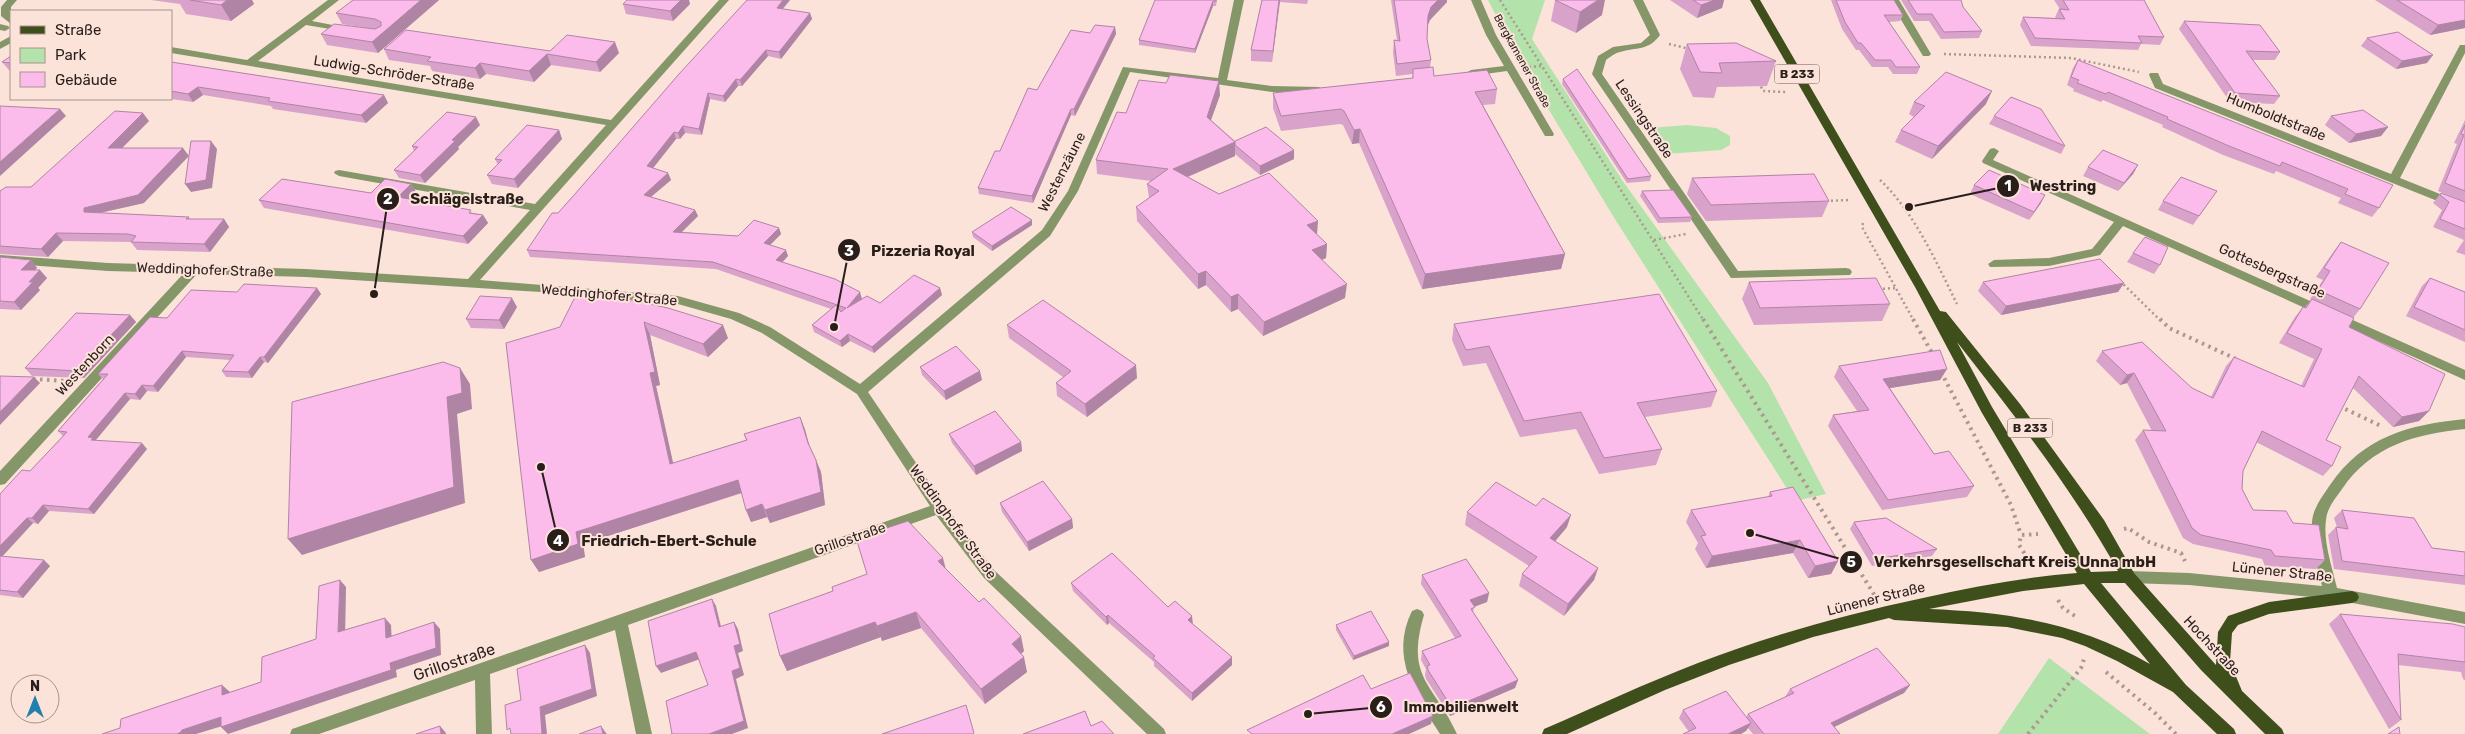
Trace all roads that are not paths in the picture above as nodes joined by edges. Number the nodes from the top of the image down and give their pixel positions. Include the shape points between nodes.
1 (12, 0) edge
2 (334, 0) edge
3 (724, 0) edge
4 (1239, 0) edge
5 (1476, 0) edge
6 (1638, 0) edge
7 (1755, 0) edge
8 (1894, 0) edge
9 (303, 22) junction
10 (8, 25) edge
11 (354, 31) edge
12 (2463, 47) dead end
13 (172, 50) edge
14 (1926, 54) road end
15 (249, 63) junction
16 (1510, 68) junction
17 (1461, 74) edge
18 (2154, 75) road end
19 (1222, 81) junction
20 (1326, 89) edge
21 (613, 123) junction
22 (1549, 134) dead end
23 (1994, 151) dead end
24 (339, 172) dead end
25 (2393, 180) junction
26 (538, 208) junction
27 (2465, 208) edge
28 (2122, 220) junction
29 (0, 259) edge
30 (1994, 264) dead end
31 (193, 271) junction
32 (1846, 272) dead end
33 (471, 283) junction
34 (1921, 287) junction
35 (2465, 375) edge
36 (861, 391) junction
37 (2465, 424) edge
38 (0, 480) edge
39 (939, 508) junction
40 (2086, 576) junction
41 (2129, 576) junction
42 (2331, 593) junction
43 (2352, 597) junction
44 (1874, 614) junction
45 (1417, 615) dead end
46 (2465, 618) edge
47 (620, 620) junction
48 (482, 672) junction
49 (2181, 690) junction
50 (2238, 697) junction
51 (298, 734) edge
52 (484, 734) edge
53 (644, 734) edge
54 (1158, 734) edge
55 (1449, 734) edge
56 (1550, 734) edge
57 (2228, 734) edge
58 (2276, 734) edge

1 - 10 street via 6,6
2 - 9 street
3 - 21 street
4 - 19 street
5 - 16 street, Bergkamener Straße
6 - 32 street, Lessingstraße via 1655,35 1652,41 1642,46 1618,49 1601,58 1597,74 1735,275
7 - 34 main road, B 233
8 - 14 street
9 - 11 street
9 - 15 street
12 - 25 street
13 - 15 street, Ludwig-Schröder-Straße
15 - 21 street, Ludwig-Schröder-Straße
16 - 17 street
16 - 22 street, Bergkamener Straße
18 - 25 street, Humboldtstraße via 2159,86
19 - 20 street, Westenzäune via 1272,89
19 - 36 street, Westenzäune via 1127,70 1073,190 1046,233
21 - 26 street
23 - 28 street, Gottesbergstraße via 1987,161
24 - 26 street
25 - 27 street, Humboldtstraße
26 - 33 street
28 - 30 street via 2096,252 2048,262
28 - 35 street, Gottesbergstraße
29 - 31 street, Weddinghofer Straße
31 - 33 street, Weddinghofer Straße via 306,273
31 - 38 street, Westenborn
33 - 36 street, Weddinghofer Straße via 678,300 735,316 766,330
34 - 40 main road, B 233 via 1987,410
34 - 41 main road, B 233 via 2015,407 2099,524
36 - 39 street, Weddinghofer Straße
37 - 42 street via 2401,435 2366,452 2340,480 2320,513 2319,533
39 - 47 street, Grillostraße
39 - 54 street, Weddinghofer Straße via 989,574
40 - 41 main road, Lünener Straße
40 - 44 main road, Lünener Straße via 2035,582
40 - 49 main road, B 233
41 - 42 street, Lünener Straße
41 - 50 main road, Hochstraße / B 233
42 - 43 street, Lünener Straße
43 - 46 street, Lünener Straße
43 - 50 main road via 2269,608 2233,620 2225,632 2222,662
44 - 49 main road via 2017,621 2058,631 2113,651
44 - 56 main road, Lünener Straße via 1778,641 1725,660
45 - 55 street via 1408,650 1412,669
47 - 48 street, Grillostraße
47 - 53 street
48 - 51 street, Grillostraße
48 - 52 street
49 - 57 main road, B 233
50 - 58 main road, Hochstraße / B 233

